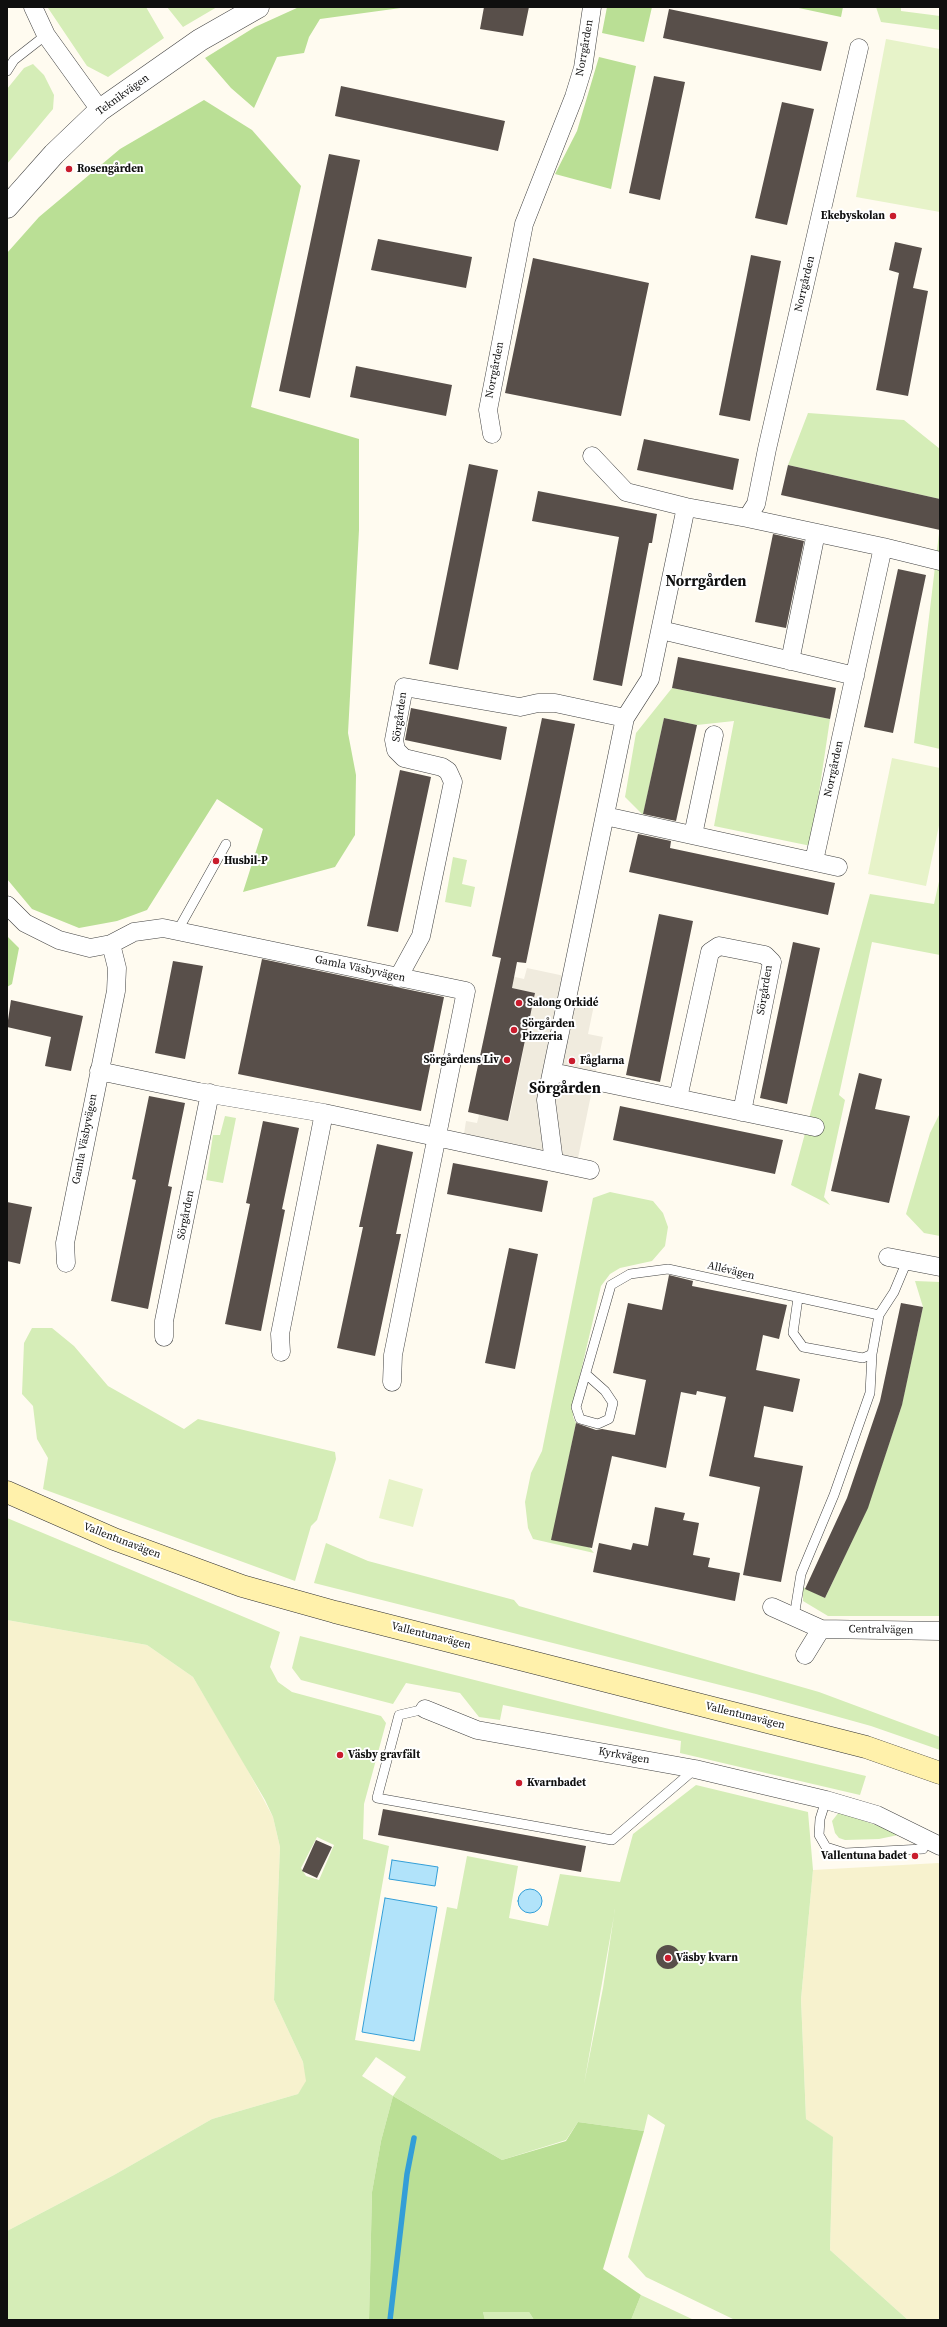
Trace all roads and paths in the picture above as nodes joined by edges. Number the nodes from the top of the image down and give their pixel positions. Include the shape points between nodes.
1 (33, 7) edge
2 (258, 7) edge
3 (592, 7) edge
4 (46, 35) junction
5 (859, 48) dead end
6 (7, 71) edge
7 (100, 110) junction
8 (7, 207) edge
9 (492, 434) dead end
10 (592, 456) dead end
11 (686, 507) junction
12 (747, 518) junction
13 (816, 533) junction
14 (883, 547) junction
15 (940, 561) edge
16 (661, 630) junction
17 (790, 661) junction
18 (855, 676) junction
19 (625, 718) junction
20 (714, 735) dead end
21 (605, 816) junction
22 (694, 835) junction
23 (226, 844) dead end
24 (814, 861) junction
25 (838, 867) dead end
26 (7, 905) edge
27 (178, 930) junction
28 (111, 944) junction
29 (398, 978) junction
30 (99, 1071) junction
31 (552, 1072) junction
32 (210, 1093) junction
33 (678, 1098) junction
34 (742, 1112) junction
35 (324, 1113) junction
36 (816, 1127) dead end
37 (438, 1137) junction
38 (554, 1162) junction
39 (590, 1170) dead end
40 (888, 1257) dead end
41 (907, 1261) junction
42 (66, 1263) dead end
43 (940, 1267) edge
44 (798, 1298) junction
45 (879, 1315) junction
46 (164, 1337) dead end
47 (282, 1352) dead end
48 (872, 1354) junction
49 (587, 1375) junction
50 (392, 1382) dead end
51 (7, 1492) edge
52 (772, 1607) dead end
53 (794, 1617) junction
54 (821, 1629) junction
55 (940, 1631) edge
56 (805, 1655) dead end
57 (425, 1709) joint
58 (695, 1769) junction
59 (940, 1773) edge
60 (826, 1800) junction
61 (934, 1843) edge

1 - 4 street
2 - 7 street, Teknikvägen via 200,40
3 - 9 street, Norrgården via 583,68 524,224 488,410
4 - 6 lane via 14,60
4 - 7 street
5 - 12 street, Norrgården via 766,449 756,504
7 - 8 street, Teknikvägen via 54,154
10 - 11 street via 626,492
11 - 12 street
11 - 16 street
12 - 13 street
13 - 14 street
13 - 17 street
14 - 15 street
14 - 18 street, Norrgården
16 - 17 street
16 - 19 street via 650,679
17 - 18 street
18 - 24 street, Norrgården
19 - 21 street
19 - 29 street, Sörgården via 555,703 520,707 404,687 394,740 396,750 404,758 442,767 448,771 453,782 421,936
20 - 22 street
21 - 22 street
21 - 31 street
22 - 24 street
23 - 27 lane
24 - 25 street
26 - 28 street, Gamla Väsbyvägen via 25,923 59,940 90,948
27 - 28 street, Gamla Väsbyvägen via 163,928 134,932
27 - 29 street, Gamla Väsbyvägen
28 - 30 street, Gamla Väsbyvägen via 117,968 116,992
29 - 37 street, Gamla Väsbyvägen via 466,991
30 - 32 street
30 - 42 street, Gamla Väsbyvägen via 65,1242
31 - 33 street
31 - 38 street via 546,1100
32 - 35 street
32 - 46 street, Sörgården via 164,1321
33 - 34 street
33 - 34 street, Sörgården via 710,952 719,946 765,954 772,962
34 - 36 street
35 - 37 street
35 - 47 street via 280,1334
37 - 38 street
37 - 50 street via 393,1355
38 - 39 street
40 - 41 street
41 - 43 street
41 - 45 lane via 894,1292
44 - 45 lane, Allévägen
44 - 48 lane via 793,1333 803,1347 863,1358
44 - 49 lane, Allévägen via 668,1269 630,1274 611,1285
45 - 48 lane
48 - 53 lane via 870,1393 834,1495 801,1574
49 - 49 lane, Allévägen via 605,1391 613,1403 609,1418 598,1424 580,1419 576,1407
51 - 59 main road, Vallentunavägen via 114,1539 242,1586 866,1747
52 - 53 street, Centralvägen
53 - 54 street, Centralvägen
54 - 55 street, Centralvägen
54 - 56 street
57 - 58 street, Kyrkvägen via 478,1730
57 - 58 lane via 399,1715 377,1798 612,1840
58 - 60 street, Kyrkvägen
60 - 61 street, Kyrkvägen via 877,1815
60 - 61 lane, Kyrkvägen via 820,1819 820,1835 826,1847 845,1853 923,1849

